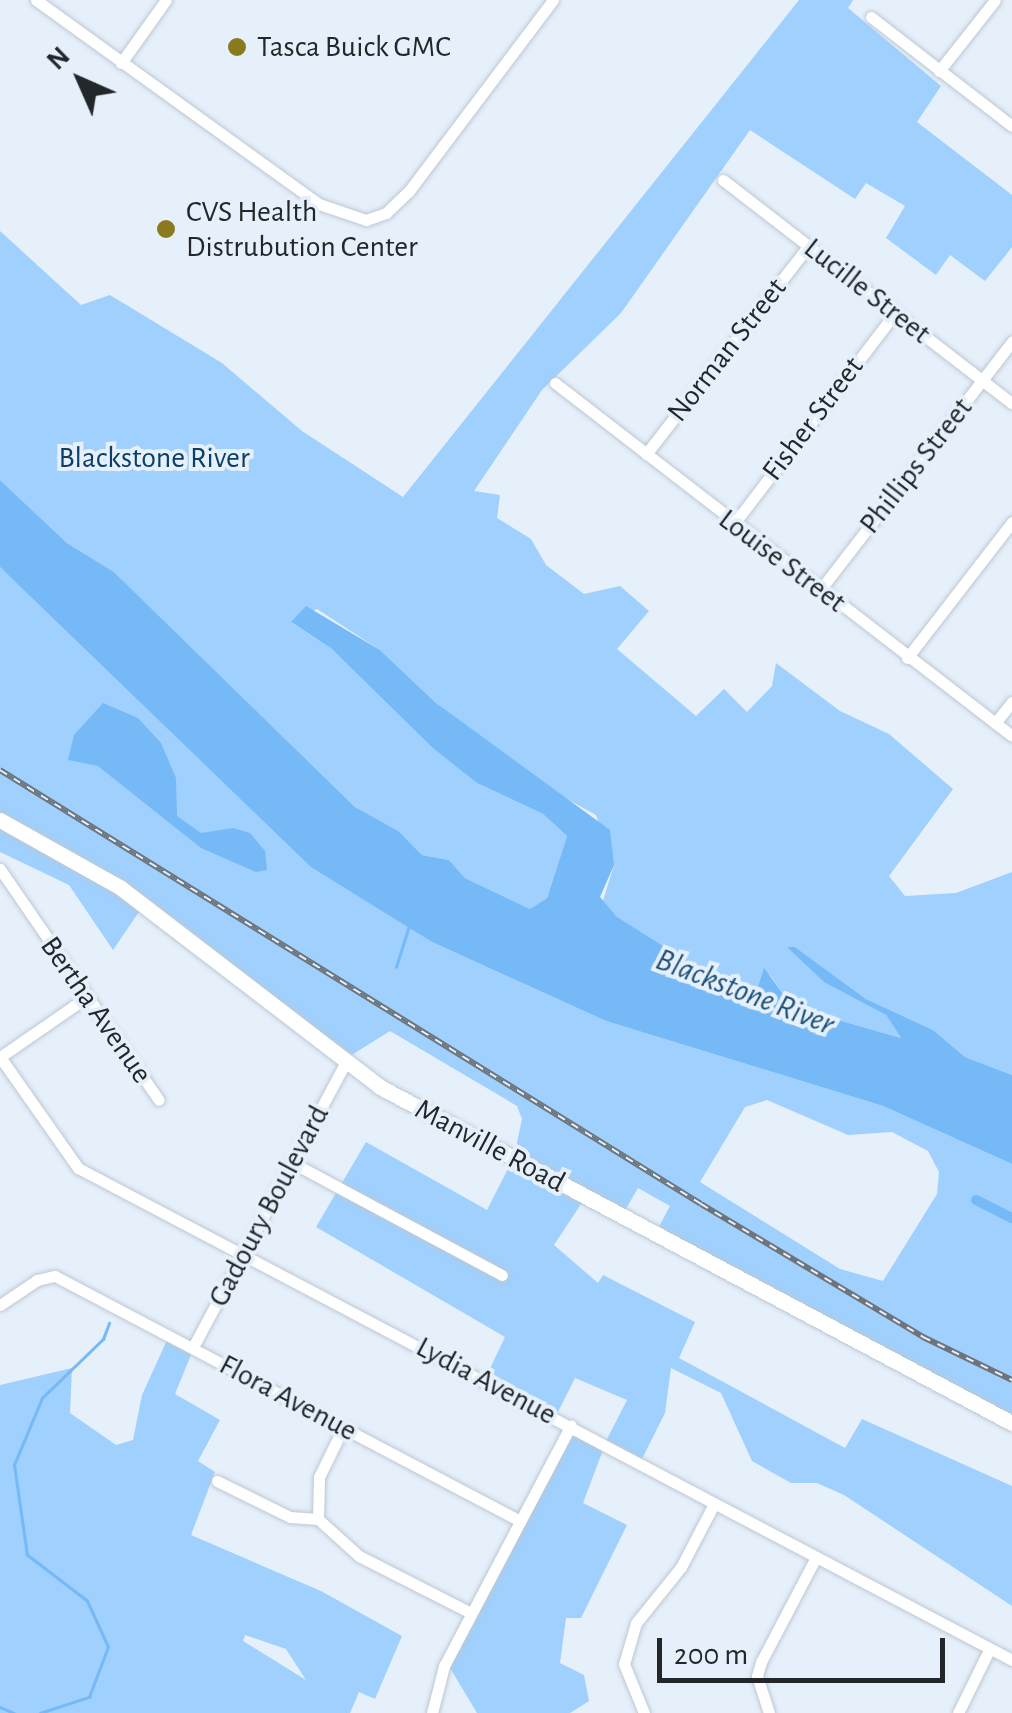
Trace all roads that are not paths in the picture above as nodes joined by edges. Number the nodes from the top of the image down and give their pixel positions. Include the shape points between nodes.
1 (36, 0) edge
2 (166, 0) edge
3 (553, 0) edge
4 (995, 0) edge
5 (872, 17) dead end
6 (121, 63) junction
7 (939, 72) junction
8 (1012, 126) edge
9 (723, 180) dead end
10 (809, 246) junction
11 (895, 313) junction
12 (1012, 342) edge
13 (983, 380) junction
14 (555, 384) dead end
15 (1012, 402) edge
16 (646, 454) junction
17 (1012, 522) edge
18 (733, 525) junction
19 (820, 590) junction
20 (907, 658) junction
21 (1012, 702) edge
22 (995, 723) junction
23 (1012, 736) edge
24 (0, 820) edge
25 (0, 869) edge
26 (87, 997) junction
27 (0, 1057) edge
28 (345, 1064) junction
29 (158, 1100) dead end
30 (293, 1163) junction
31 (244, 1254) junction
32 (502, 1275) dead end
33 (0, 1285) edge
34 (5, 1302) edge
35 (193, 1348) junction
36 (1012, 1423) edge
37 (571, 1426) junction
38 (343, 1428) junction
39 (216, 1481) dead end
40 (714, 1504) junction
41 (318, 1519) junction
42 (520, 1521) junction
43 (815, 1559) junction
44 (471, 1612) junction
45 (989, 1650) junction
46 (1012, 1660) edge
47 (432, 1713) edge
48 (644, 1713) edge
49 (769, 1713) edge
50 (958, 1713) edge

1 - 6 street
2 - 6 street
3 - 6 street via 409,190 386,213 366,220 319,204
4 - 7 street
5 - 7 street
7 - 8 street
9 - 10 street, Lucille Street
10 - 11 street, Lucille Street
10 - 16 street, Norman Street
11 - 13 street, Lucille Street
11 - 18 street, Fisher Street
12 - 13 street, Phillips Street
13 - 15 street, Lucille Street
13 - 19 street, Phillips Street
14 - 16 street, Louise Street
16 - 18 street, Louise Street
17 - 20 street
18 - 19 street, Louise Street
19 - 20 street, Louise Street
20 - 22 street, Louise Street
21 - 22 street
22 - 23 street, Louise Street
24 - 28 main road, Manville Road via 121,888
25 - 26 street, Bertha Avenue
26 - 27 street
26 - 29 street, Bertha Avenue
27 - 31 street, Lydia Avenue via 78,1168
28 - 30 street, Gadoury Boulevard
28 - 36 main road, Manville Road
30 - 31 street, Gadoury Boulevard
30 - 32 street
31 - 35 street, Gadoury Boulevard
31 - 37 street, Lydia Avenue
33 - 34 street
34 - 35 street, Flora Avenue via 55,1276
35 - 38 street, Flora Avenue
37 - 40 street, Lydia Avenue
37 - 42 street
38 - 41 street via 319,1477
38 - 42 street, Flora Avenue
39 - 41 street via 290,1517
40 - 43 street, Lydia Avenue
40 - 48 street via 681,1567 636,1623 624,1664
41 - 44 street via 359,1556
42 - 44 street
43 - 45 street, Lydia Avenue
43 - 49 street via 761,1662 757,1676
44 - 47 street via 444,1666
45 - 46 street, Lydia Avenue
45 - 50 street

